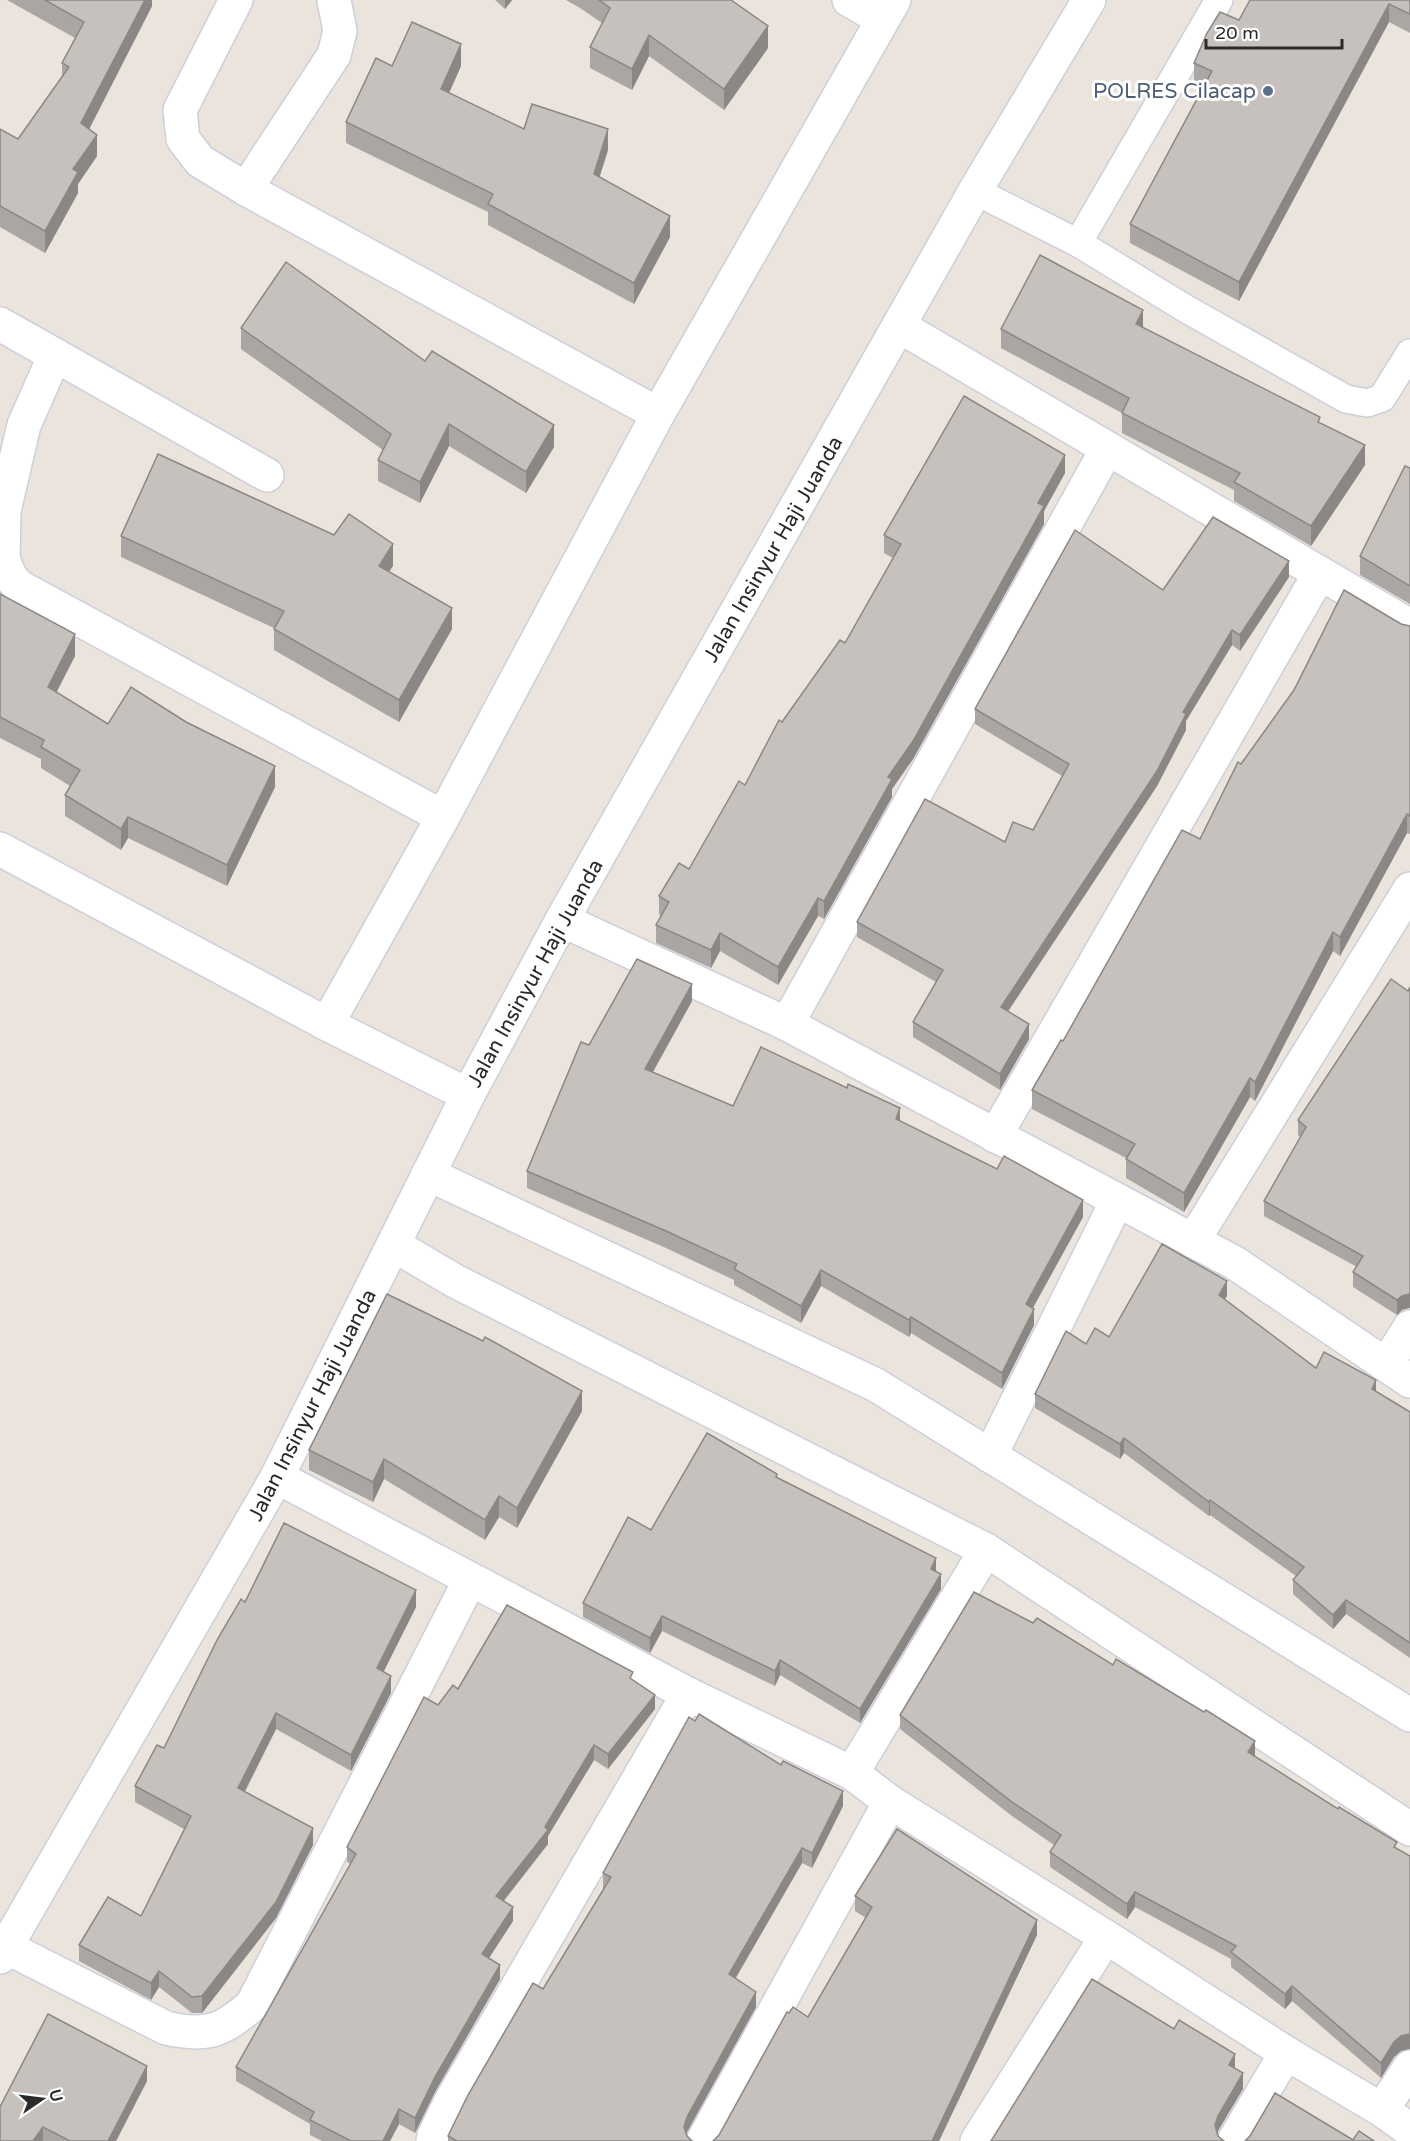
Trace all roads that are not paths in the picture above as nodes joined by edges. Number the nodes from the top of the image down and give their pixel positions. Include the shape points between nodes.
1 (236, 0) edge
2 (334, 0) edge
3 (849, 0) edge
4 (1089, 0) edge
5 (1218, 0) edge
6 (888, 10) edge
7 (246, 189) junction
8 (975, 191) junction
9 (1078, 243) junction
10 (0, 324) edge
11 (899, 327) junction
12 (1410, 353) edge
13 (56, 355) junction
14 (658, 414) junction
15 (1107, 449) junction
16 (267, 475) dead end
17 (1320, 573) junction
18 (1410, 626) edge
19 (443, 817) junction
20 (0, 849) edge
21 (1410, 889) edge
22 (562, 920) junction
23 (327, 1024) junction
24 (787, 1024) junction
25 (468, 1095) junction
26 (995, 1136) junction
27 (428, 1174) junction
28 (1117, 1201) junction
29 (1193, 1241) junction
30 (394, 1245) junction
31 (1410, 1327) edge
32 (1398, 1373) edge
33 (990, 1456) junction
34 (277, 1477) junction
35 (986, 1550) junction
36 (470, 1580) junction
37 (687, 1694) junction
38 (1410, 1715) edge
39 (852, 1773) junction
40 (890, 1802) junction
41 (1410, 1829) edge
42 (1106, 1937) junction
43 (3, 1952) edge
44 (1286, 2053) junction
45 (1410, 2067) edge
46 (1382, 2110) junction
47 (1410, 2130) edge
48 (433, 2141) edge
49 (703, 2141) edge
50 (977, 2141) edge
51 (1234, 2141) edge

1 - 7 street via 180,110 183,139 200,161
2 - 7 street via 340,32 334,55
3 - 6 street
4 - 8 street, Jalan Insinyur Haji Juanda
5 - 9 lane
6 - 14 street
7 - 14 street
8 - 9 lane
8 - 11 street, Jalan Insinyur Haji Juanda
9 - 12 lane via 1346,399 1367,403 1382,398
10 - 13 street
11 - 15 street
11 - 22 street, Jalan Insinyur Haji Juanda
13 - 16 street
13 - 19 street via 24,425 4,511 3,559 18,586
14 - 19 street
15 - 17 street
15 - 24 street
17 - 18 street
17 - 26 street
19 - 23 street
20 - 23 street
21 - 29 street
22 - 24 street
22 - 25 street, Jalan Insinyur Haji Juanda
23 - 25 street
24 - 26 street
25 - 27 street, Jalan Insinyur Haji Juanda
26 - 28 street
27 - 30 street, Jalan Insinyur Haji Juanda
27 - 33 street via 876,1385
28 - 29 street
28 - 33 street
29 - 32 street via 1235,1263
30 - 34 street, Jalan Insinyur Haji Juanda
30 - 35 street via 455,1281
31 - 32 street
33 - 38 street
34 - 36 street
34 - 43 street, Jalan Insinyur Haji Juanda
35 - 39 street
35 - 41 street
36 - 37 street
36 - 43 street via 252,2005 233,2022 192,2034 166,2028
37 - 39 street
37 - 48 street via 451,2101
39 - 40 street
40 - 42 street
40 - 49 street
42 - 44 street
42 - 50 street
44 - 46 street
44 - 51 street
45 - 46 street
46 - 47 street

